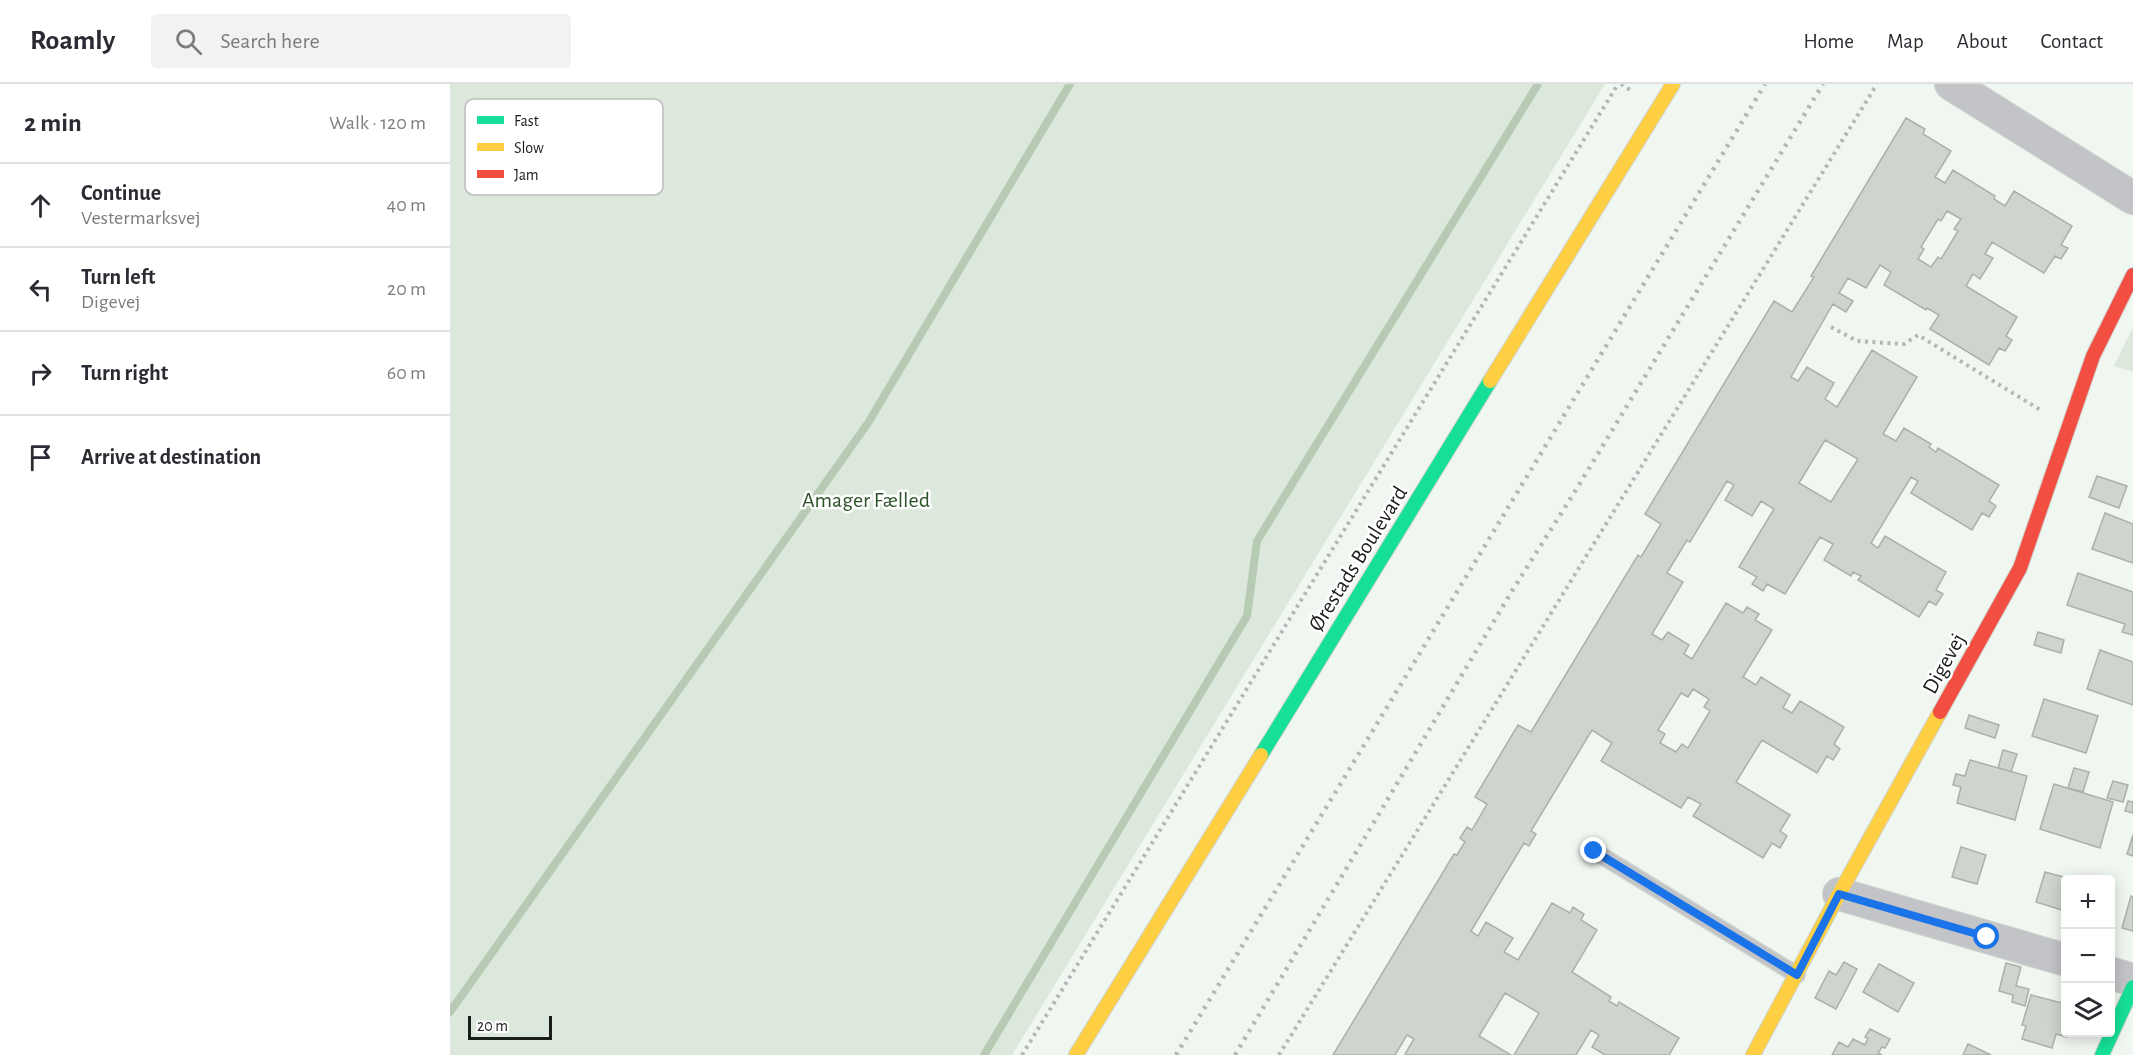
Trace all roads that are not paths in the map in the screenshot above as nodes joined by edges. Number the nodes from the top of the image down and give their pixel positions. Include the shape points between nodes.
1 (1673, 84) edge
2 (1951, 84) edge
3 (2133, 198) edge
4 (2133, 275) edge
5 (1594, 851) dead end
6 (1839, 894) junction
7 (2061, 959) edge
8 (1797, 975) junction
9 (2115, 975) edge
10 (2133, 980) edge
11 (2133, 987) edge
12 (1076, 1055) edge
13 (1753, 1055) edge
14 (2102, 1055) edge

1 - 12 street, Ørestads Boulevard
2 - 3 street
4 - 6 street, Digevej via 2093,356 2020,568
5 - 8 lane
6 - 7 street
6 - 8 street, Digevej
8 - 13 street, Digevej
9 - 10 street
11 - 14 street

